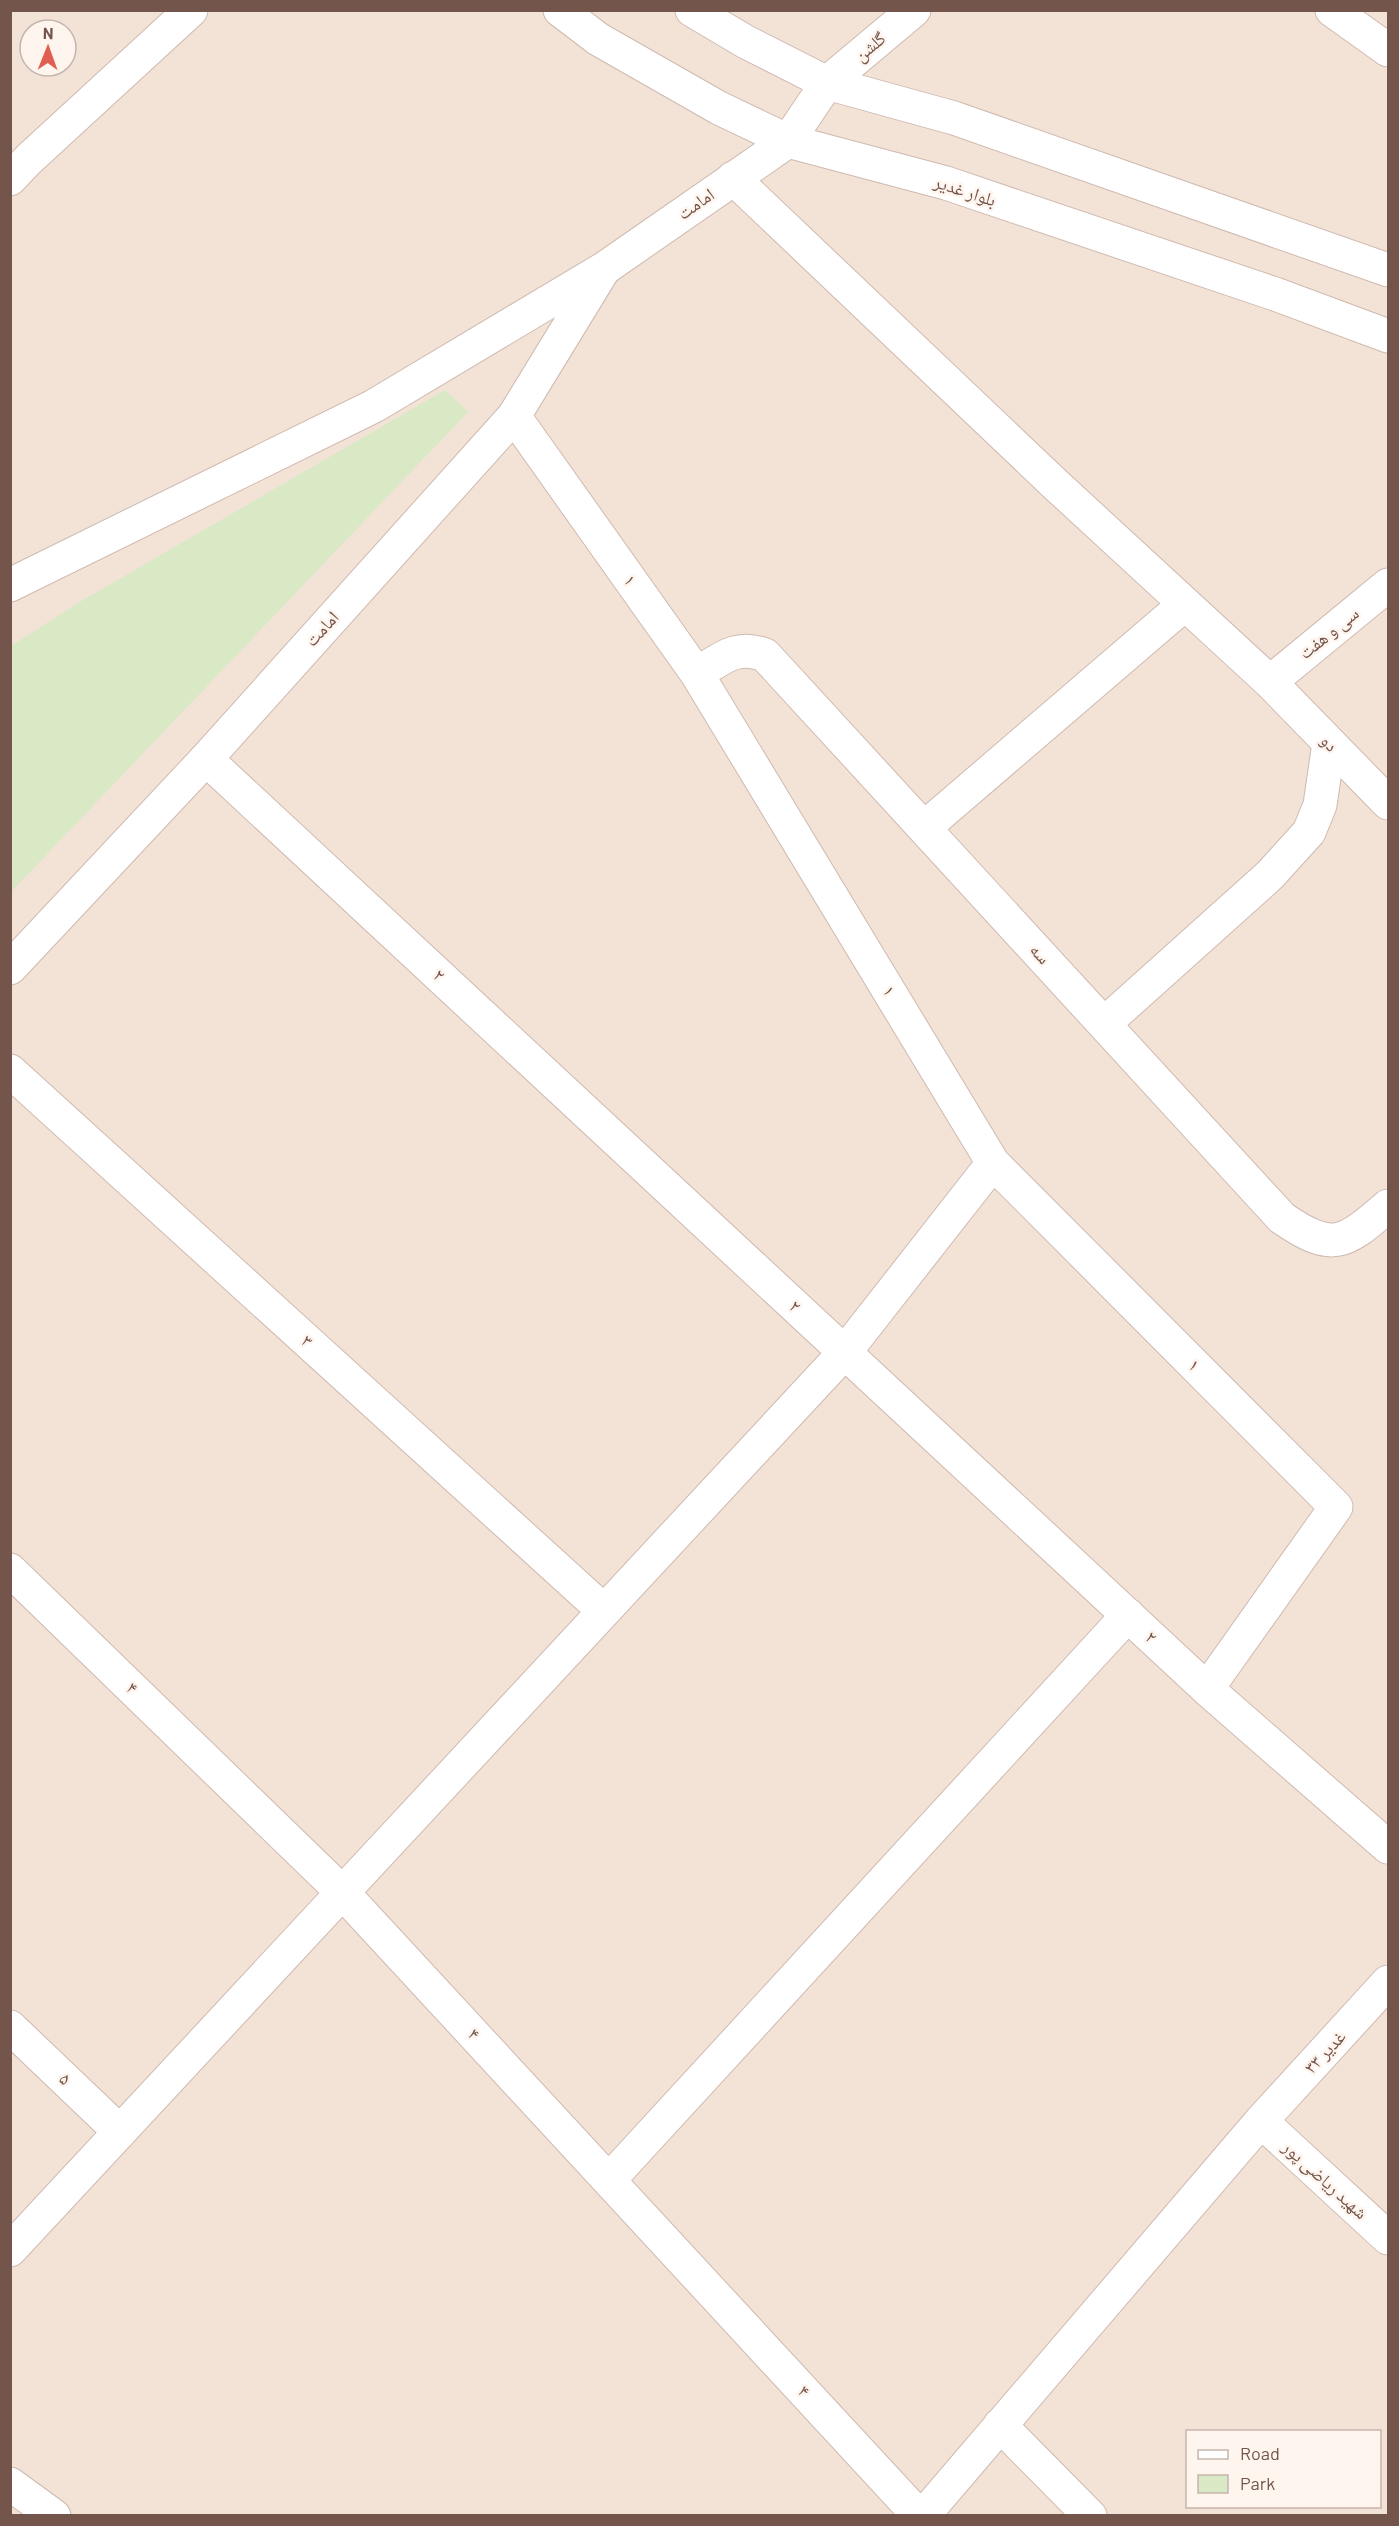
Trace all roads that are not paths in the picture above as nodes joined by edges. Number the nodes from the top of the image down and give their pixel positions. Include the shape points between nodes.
1 (191, 10) edge
2 (560, 10) edge
3 (692, 10) edge
4 (914, 10) edge
5 (1332, 10) edge
6 (1389, 50) edge
7 (827, 83) junction
8 (788, 141) junction
9 (734, 178) junction
10 (10, 179) edge
11 (605, 268) junction
12 (1389, 270) edge
13 (1389, 336) edge
14 (514, 416) junction
15 (10, 585) edge
16 (1389, 585) edge
17 (1185, 604) junction
18 (697, 674) junction
19 (1270, 682) junction
20 (1329, 743) junction
21 (206, 759) junction
22 (1389, 803) edge
23 (924, 828) junction
24 (10, 968) edge
25 (1104, 1024) junction
26 (10, 1071) edge
27 (993, 1163) junction
28 (1389, 1206) edge
29 (845, 1352) junction
30 (10, 1570) edge
31 (604, 1611) junction
32 (1128, 1615) junction
33 (1207, 1689) junction
34 (1389, 1847) edge
35 (343, 1893) junction
36 (1389, 1982) edge
37 (10, 2027) edge
38 (1260, 2121) junction
39 (120, 2132) junction
40 (609, 2180) junction
41 (1389, 2238) edge
42 (10, 2250) edge
43 (1000, 2425) junction
44 (10, 2484) edge
45 (54, 2516) edge
46 (921, 2516) edge
47 (1090, 2516) edge

1 - 10 street
2 - 8 street, بلوار غدیر via 598,39 720,108
3 - 7 street
4 - 7 street, گلشن
5 - 6 street
7 - 8 street, گلشن
7 - 12 street via 954,118
8 - 9 street, امامت
8 - 13 street, بلوار غدیر via 946,183
9 - 11 street, امامت
9 - 17 street, دو
11 - 14 street, امامت
11 - 15 street, امامت via 374,406
14 - 18 street, ۱
14 - 21 street, امامت
16 - 19 street, سی و هفت
17 - 19 street, دو
17 - 23 street
18 - 23 street, سه via 730,653 750,650 765,655
18 - 27 street, ۱
19 - 20 street, دو
20 - 22 street, دو
20 - 25 street via 1320,805 1309,832 1270,875
21 - 24 street, امامت
21 - 29 street, ۲
23 - 25 street, سه
25 - 28 street, سه via 1282,1218 1307,1235 1330,1241 1354,1236
26 - 31 street, ۳
27 - 29 street
27 - 33 street, ۱ via 1336,1507
29 - 31 street
29 - 32 street, ۲
30 - 35 street, ۴
31 - 35 street
32 - 33 street, ۲
32 - 40 street
33 - 34 street, ۲
35 - 39 street
35 - 40 street, ۴
36 - 38 street, غدیر ۳۳
37 - 39 street, ۵
38 - 41 street, شهید ریاضی پور
38 - 43 street, غدیر ۳۳
39 - 42 street
40 - 46 street, ۴
43 - 46 street, غدیر ۳۳
43 - 47 street
44 - 45 street

